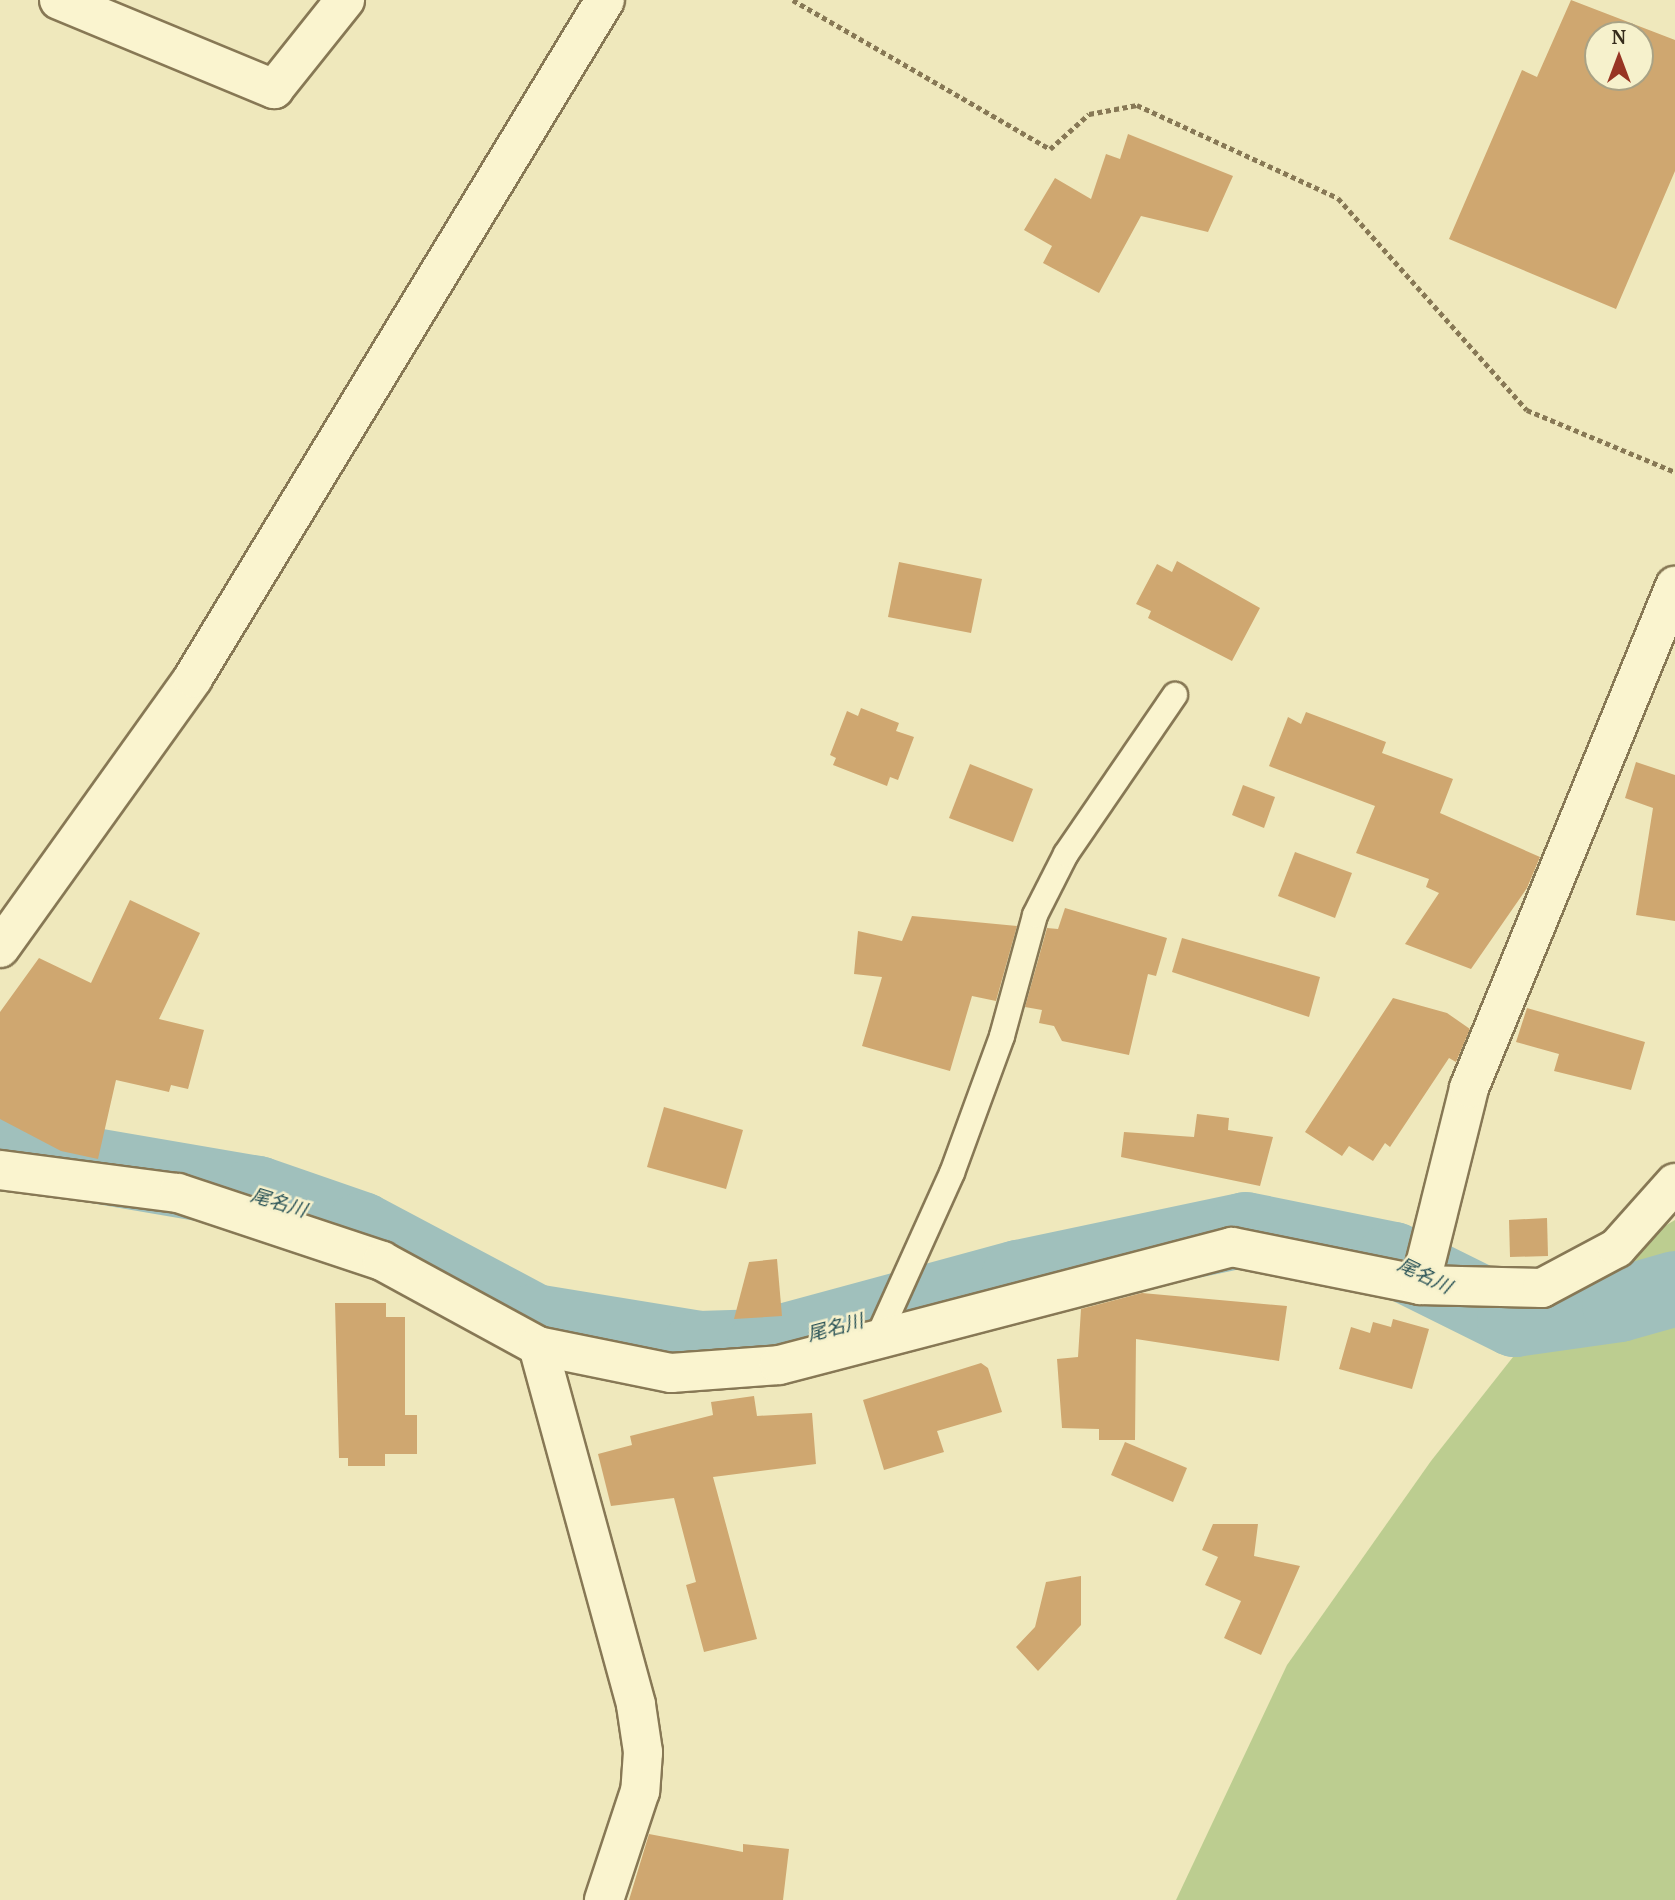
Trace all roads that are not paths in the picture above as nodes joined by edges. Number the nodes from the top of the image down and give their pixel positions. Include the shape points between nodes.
1 (59, 0) edge
2 (345, 0) edge
3 (605, 0) edge
4 (1675, 586) edge
5 (1175, 695) dead end
6 (0, 948) edge
7 (0, 1170) edge
8 (1675, 1183) edge
9 (1420, 1285) junction
10 (877, 1339) junction
11 (538, 1346) junction
12 (604, 1900) edge

1 - 2 street via 274,89
3 - 6 street via 193,678
4 - 9 street via 1469,1088
5 - 10 lane via 1066,854 1035,915 1002,1036 952,1172
7 - 11 street via 178,1193 382,1261
8 - 9 street via 1617,1248 1542,1287
9 - 10 street via 1232,1247
10 - 11 street via 779,1365 671,1373
11 - 12 street via 636,1705 643,1752 640,1791

